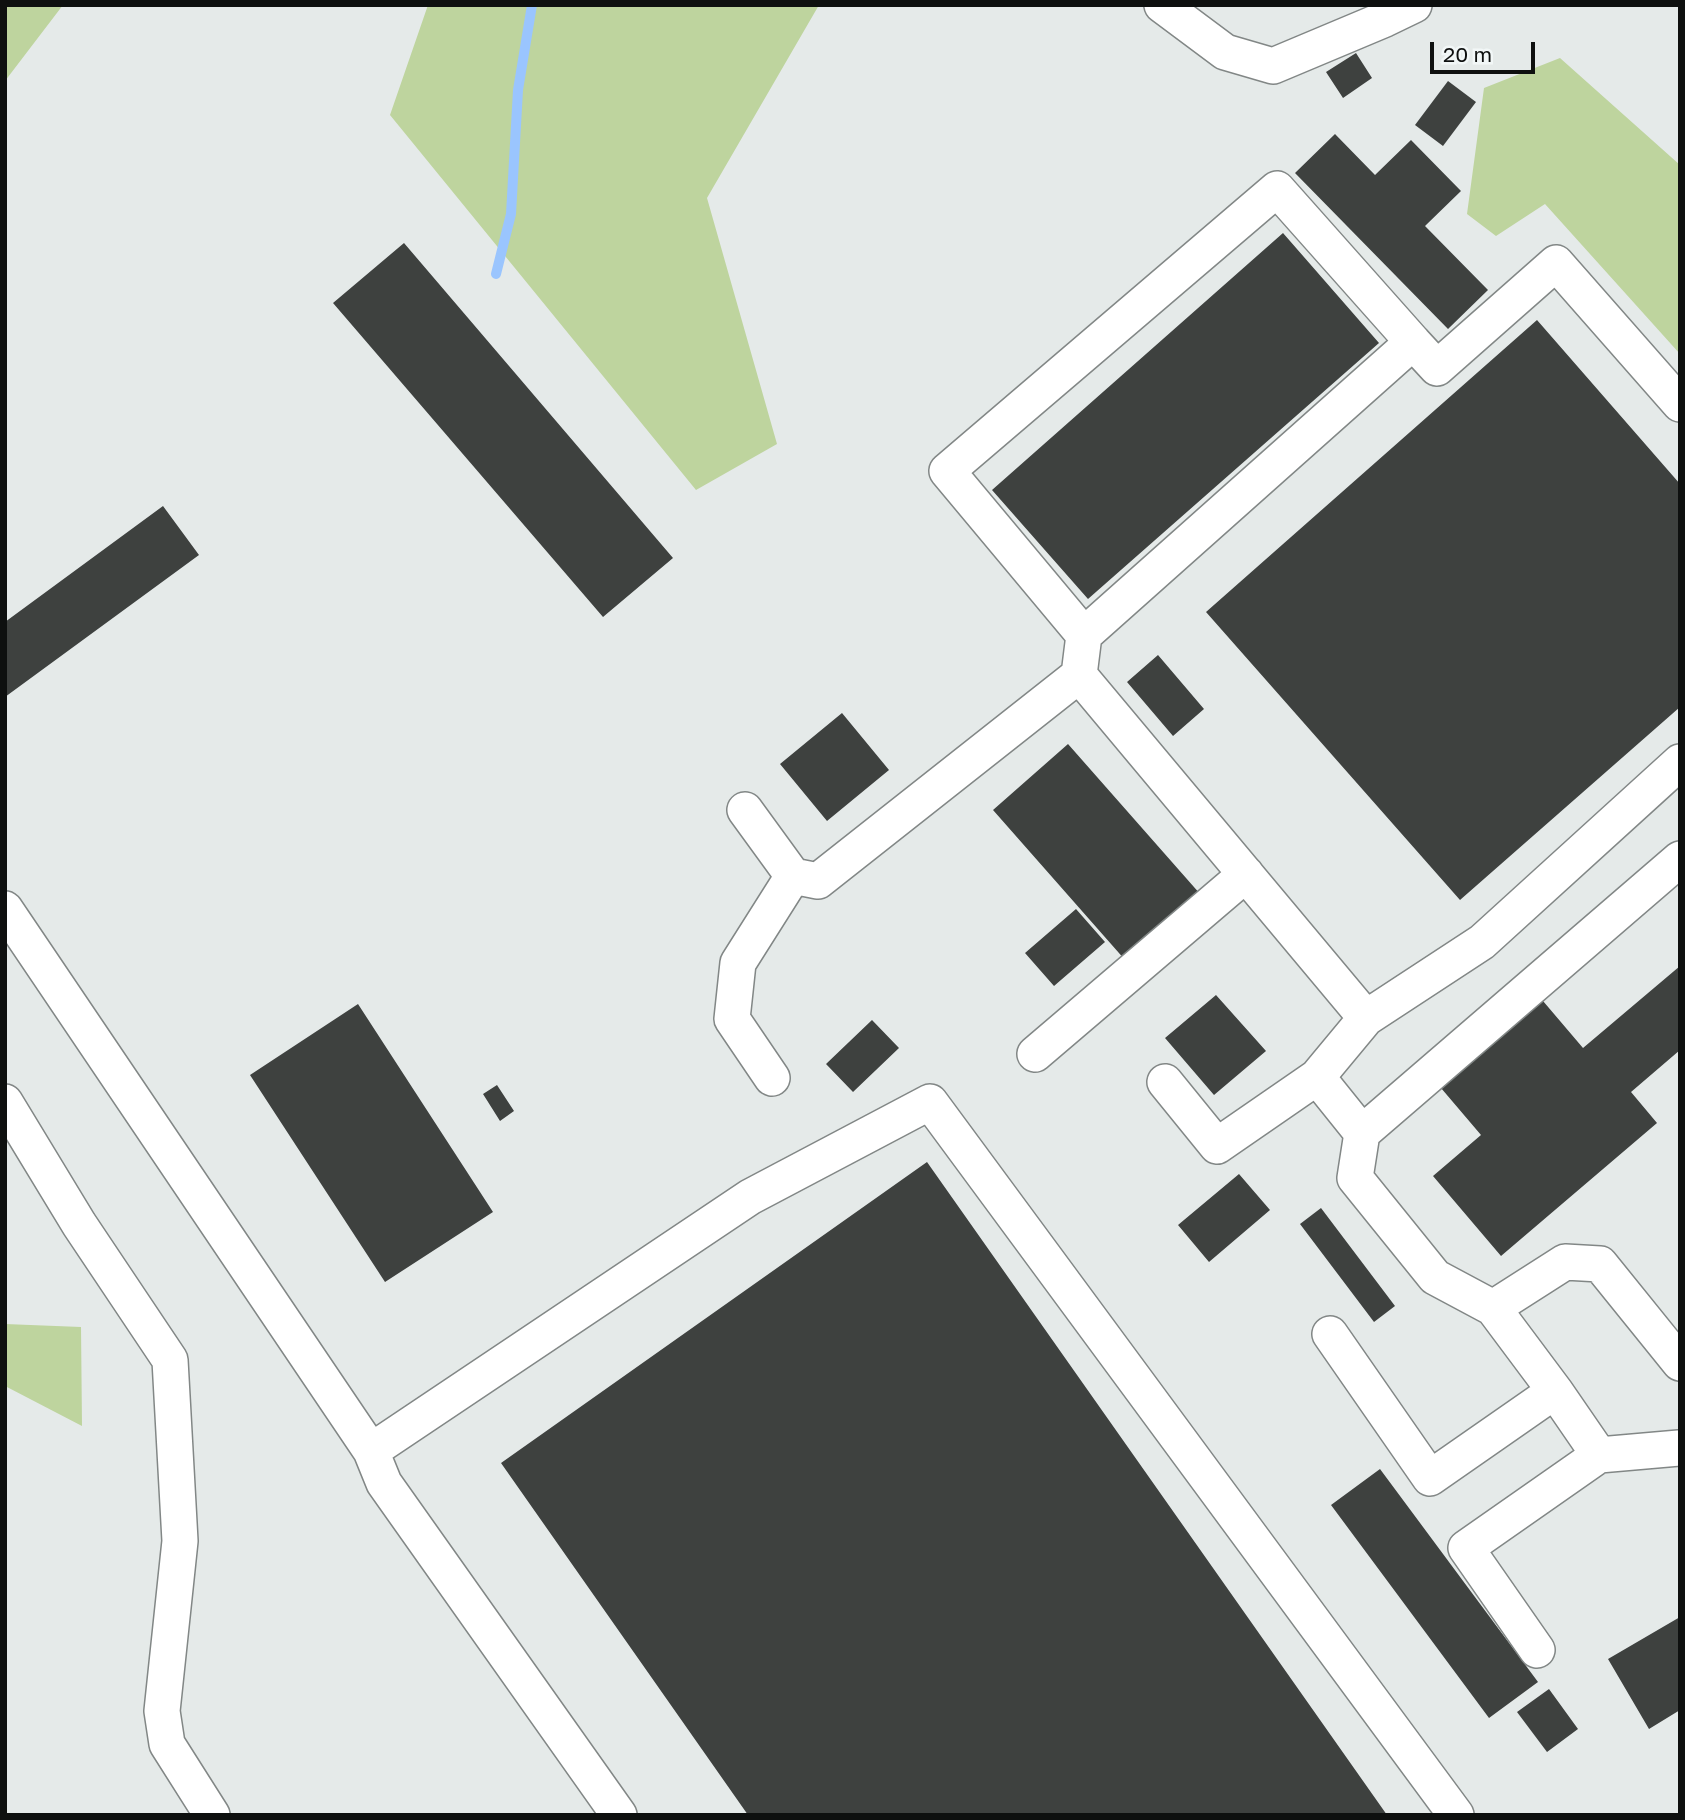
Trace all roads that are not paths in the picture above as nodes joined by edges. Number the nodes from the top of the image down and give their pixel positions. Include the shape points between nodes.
1 (1162, 5) edge
2 (1414, 5) edge
3 (1413, 342) junction
4 (1680, 404) edge
5 (1084, 635) junction
6 (1079, 675) junction
7 (1680, 762) edge
8 (744, 810) dead end
9 (1680, 859) edge
10 (1246, 874) junction
11 (793, 876) junction
12 (5, 909) edge
13 (1366, 1018) junction
14 (1035, 1054) dead end
15 (1317, 1077) junction
16 (772, 1078) dead end
17 (1165, 1082) dead end
18 (5, 1102) edge
19 (1362, 1133) junction
20 (1493, 1308) junction
21 (1330, 1334) dead end
22 (1680, 1363) edge
23 (1555, 1391) junction
24 (1679, 1449) edge
25 (371, 1451) junction
26 (1600, 1455) junction
27 (1537, 1650) dead end
28 (212, 1815) edge
29 (619, 1815) edge
30 (1456, 1815) edge

1 - 2 lane via 1225,52 1273,66
3 - 4 lane via 1437,368 1556,263
3 - 5 lane
3 - 5 lane via 1277,189 947,471
5 - 6 lane
6 - 10 lane
6 - 11 lane via 818,881
7 - 13 lane via 1482,942
8 - 11 lane
9 - 19 lane
10 - 13 lane
10 - 14 lane
11 - 16 lane via 738,964 732,1019
12 - 25 lane
13 - 15 lane
15 - 17 lane via 1217,1146
15 - 19 lane
18 - 28 lane via 170,1360 180,1541 162,1712 167,1744
19 - 20 lane via 1355,1178 1436,1278
20 - 22 lane via 1565,1262 1600,1264
20 - 23 lane
21 - 23 lane via 1430,1478
23 - 26 lane
24 - 26 lane
25 - 29 lane via 384,1483
25 - 30 lane via 750,1197 930,1102
26 - 27 lane via 1466,1548

